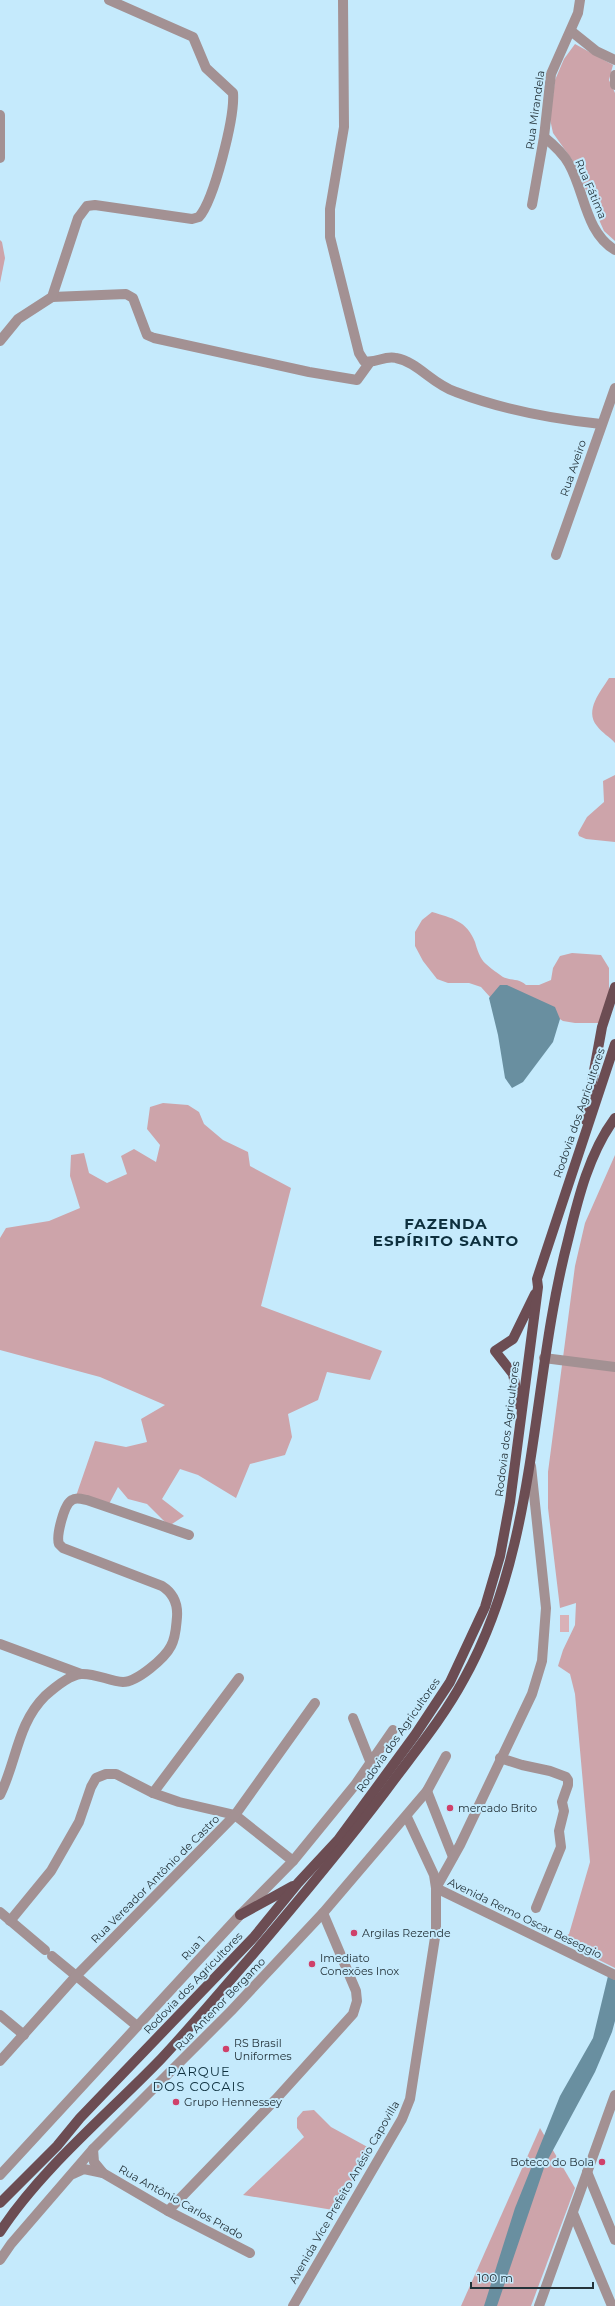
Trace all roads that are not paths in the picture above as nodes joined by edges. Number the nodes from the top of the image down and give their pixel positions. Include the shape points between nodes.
1 (108, 0) edge
2 (343, 0) edge
3 (580, 0) edge
4 (571, 31) junction
5 (615, 60) edge
6 (615, 75) edge
7 (615, 85) edge
8 (0, 114) edge
9 (544, 137) junction
10 (0, 158) edge
11 (532, 205) dead end
12 (615, 250) edge
13 (52, 297) junction
14 (0, 341) edge
15 (370, 362) junction
16 (615, 388) edge
17 (601, 424) junction
18 (556, 555) dead end
19 (615, 987) edge
20 (615, 1044) edge
21 (615, 1118) edge
22 (577, 1161) junction
23 (538, 1287) junction
24 (544, 1358) junction
25 (615, 1367) edge
26 (521, 1413) junction
27 (531, 1466) junction
28 (189, 1535) dead end
29 (0, 1644) edge
30 (81, 1674) junction
31 (239, 1678) dead end
32 (315, 1703) dead end
33 (353, 1718) dead end
34 (392, 1730) dead end
35 (446, 1756) dead end
36 (500, 1758) junction
37 (370, 1762) junction
38 (427, 1791) junction
39 (153, 1793) junction
40 (0, 1795) edge
41 (235, 1815) junction
42 (407, 1817) junction
43 (444, 1834) junction
44 (463, 1837) junction
45 (453, 1857) junction
46 (293, 1861) junction
47 (298, 1883) junction
48 (436, 1888) junction
49 (536, 1908) dead end
50 (0, 1912) edge
51 (323, 1913) junction
52 (240, 1914) junction
53 (10, 1921) junction
54 (615, 1974) edge
55 (75, 1977) junction
56 (0, 2015) edge
57 (137, 2026) junction
58 (24, 2035) junction
59 (0, 2062) edge
60 (615, 2095) edge
61 (93, 2150) junction
62 (588, 2172) junction
63 (103, 2173) junction
64 (0, 2175) edge
65 (70, 2175) junction
66 (0, 2203) edge
67 (168, 2211) junction
68 (573, 2213) junction
69 (0, 2232) edge
70 (615, 2240) edge
71 (250, 2253) dead end
72 (0, 2260) edge
73 (293, 2306) edge
74 (539, 2306) edge
75 (612, 2306) edge

1 - 13 street via 193,37 206,68 233,93 234,105 226,147 199,217 192,219 87,206 78,218
2 - 15 street via 344,127 330,209 330,237 360,353 364,361
3 - 4 street, Rua Mirandela
4 - 5 street via 596,50
4 - 9 street, Rua Mirandela via 551,74
6 - 7 street
8 - 10 street
9 - 11 street, Rua Mirandela
9 - 12 street, Rua Fátima via 556,146 569,165 594,228 605,244
13 - 14 street via 18,319
13 - 15 street via 126,294 133,298 147,335 154,338 309,372 357,380
15 - 17 street via 385,357 396,358 413,363 434,382 455,392 550,418
16 - 17 street, Rua Aveiro
17 - 18 street, Rua Aveiro
19 - 22 main road via 602,1027
20 - 22 main road, Rodovia dos Agricultores
21 - 24 main road, Rodovia dos Agricultores via 596,1153 575,1211 557,1278
22 - 23 main road, Rodovia dos Agricultores via 546,1248 537,1279
23 - 26 main road, Rodovia dos Agricultores
23 - 26 main road via 513,1339 495,1351 513,1374
24 - 25 street
24 - 27 main road, Rodovia dos Agricultores
26 - 47 main road, Rodovia dos Agricultores via 510,1502 500,1556 485,1607 472,1638 450,1682 415,1735 338,1840
27 - 36 street, Avenida Vice Prefeito Anésio Capovilla via 546,1608 542,1661 532,1694
27 - 69 main road, Rodovia dos Agricultores via 505,1581 483,1643 464,1681 436,1724 350,1838 278,1925 163,2056 38,2184
28 - 30 street via 87,1500 70,1500 65,1509 57,1542 63,1548 162,1586 170,1591 175,1599 177,1612 176,1634 171,1647 141,1675 124,1682
29 - 30 street
30 - 40 street via 59,1685 33,1710 16,1745
31 - 39 street
32 - 41 street, Rua Vereador Antônio de Castro
33 - 37 street
34 - 37 street, Rua 1
35 - 38 street, Rua Antenor Bergamo
36 - 44 street, Avenida Vice Prefeito Anésio Capovilla
36 - 49 street via 550,1771 568,1780 562,1802 564,1811 559,1831 561,1847
37 - 46 street, Rua 1 via 355,1785
38 - 42 street, Rua Antenor Bergamo
38 - 43 street
39 - 41 street
39 - 53 street via 116,1774 96,1778 79,1822 64,1850 51,1871
41 - 46 street
41 - 55 street, Rua Vereador Antônio de Castro
42 - 48 street via 434,1875
42 - 51 street, Rua Antenor Bergamo
43 - 44 street
43 - 45 street
44 - 45 street, Avenida Vice Prefeito Anésio Capovilla
45 - 48 street, Avenida Vice Prefeito Anésio Capovilla
46 - 52 street, Rua 1
47 - 52 main road
47 - 66 main road, Rodovia dos Agricultores via 254,1936 80,2118 57,2146
48 - 54 street, Avenida Remo Oscar Beseggio
48 - 73 street, Avenida Vice Prefeito Anésio Capovilla via 436,1931 410,2099 402,2119
50 - 53 street
51 - 61 street, Rua Antenor Bergamo via 231,2011
51 - 67 street via 356,1991 354,2014
52 - 57 street, Rua 1
53 - 55 street
55 - 57 street
55 - 58 street, Rua Vereador Antônio de Castro
56 - 58 street
57 - 64 street, Rua 1
58 - 59 street, Rua Vereador Antônio de Castro
60 - 62 street
61 - 63 street, Rua Antônio Carlos Prado via 94,2162
61 - 65 street, Rua Antenor Bergamo
62 - 68 street
62 - 70 street
63 - 65 street via 84,2169
63 - 67 street, Rua Antônio Carlos Prado
65 - 72 street, Rua Antenor Bergamo
67 - 71 street, Rua Antônio Carlos Prado
68 - 74 street
68 - 75 street

